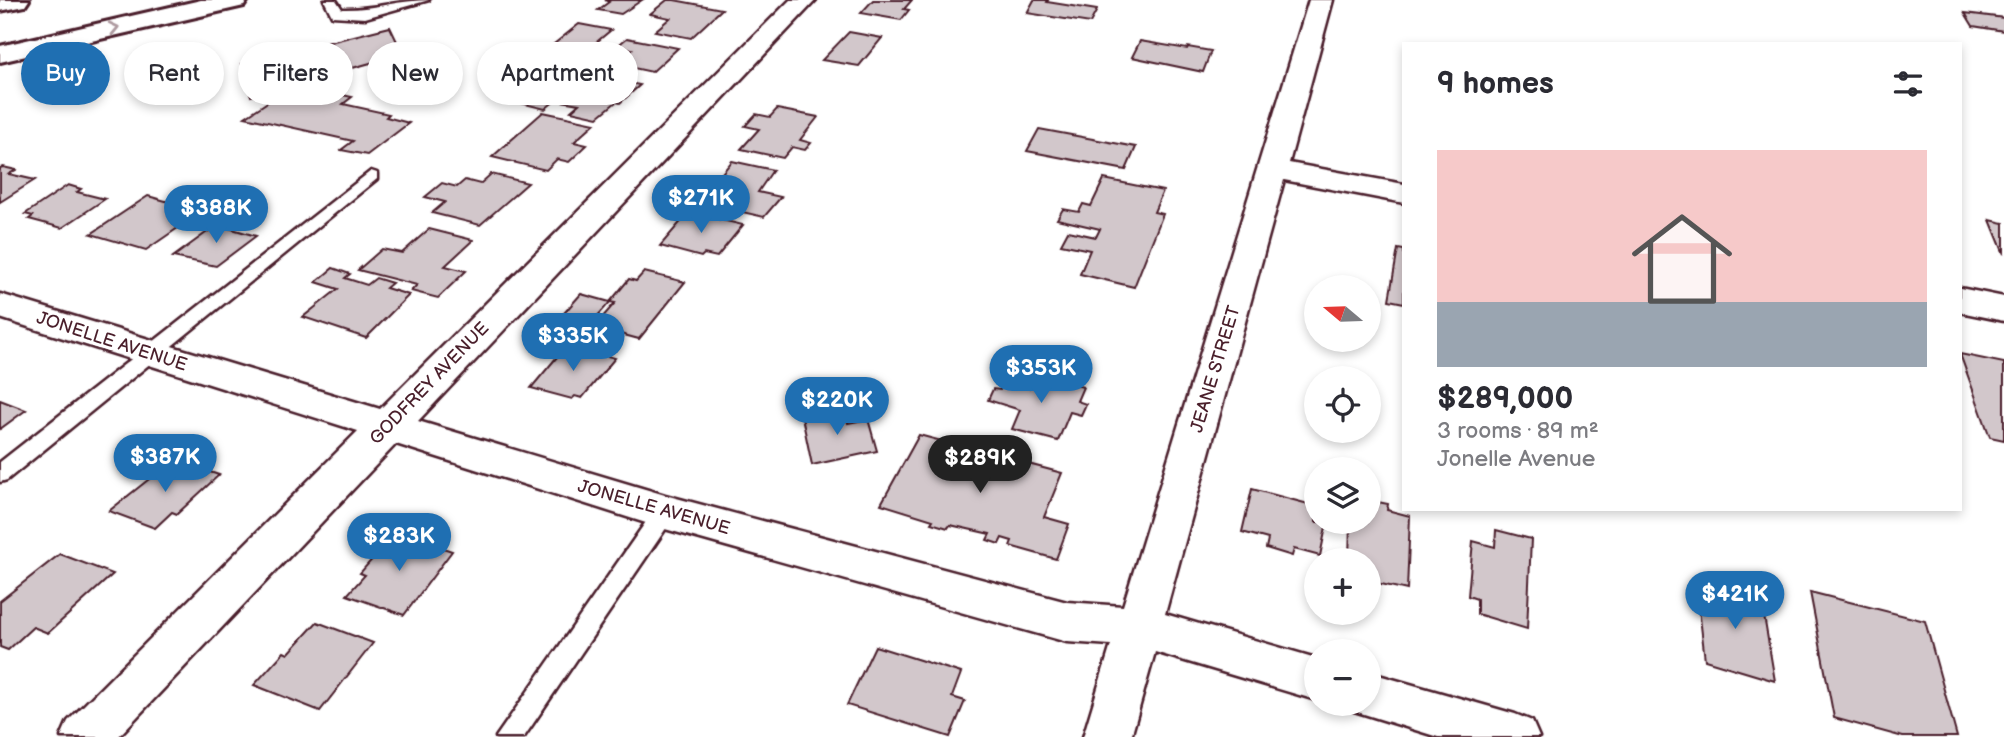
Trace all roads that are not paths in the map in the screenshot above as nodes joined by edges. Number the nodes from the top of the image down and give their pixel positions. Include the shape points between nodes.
1 (16, 0) edge
2 (234, 0) edge
3 (330, 0) edge
4 (423, 0) edge
5 (804, 0) edge
6 (1319, 0) edge
7 (0, 4) edge
8 (0, 54) edge
9 (1274, 169) junction
10 (371, 176) dead end
11 (1402, 194) edge
12 (1962, 300) edge
13 (0, 306) edge
14 (2004, 309) edge
15 (151, 354) junction
16 (386, 428) junction
17 (0, 474) edge
18 (665, 512) junction
19 (1139, 627) junction
20 (1304, 675) edge
21 (1381, 698) edge
22 (85, 737) edge
23 (509, 737) edge
24 (1107, 737) edge
25 (1515, 737) edge

1 - 7 main road
8 -> 2 main road
3 - 4 lane via 337,13 344,15
5 - 16 street, GODFREY AVENUE
6 - 9 street, JEANE STREET
9 - 11 street
9 - 19 street, JEANE STREET
10 - 15 lane
12 - 14 street
13 - 15 street, JONELLE AVENUE
15 - 16 street, JONELLE AVENUE
15 - 17 lane
16 - 18 street, JONELLE AVENUE
16 - 22 street, GODFREY AVENUE
18 - 19 street, JONELLE AVENUE via 1068,622
18 - 23 lane
19 - 20 street, JONELLE AVENUE
19 - 24 street, JEANE STREET
21 - 25 street

